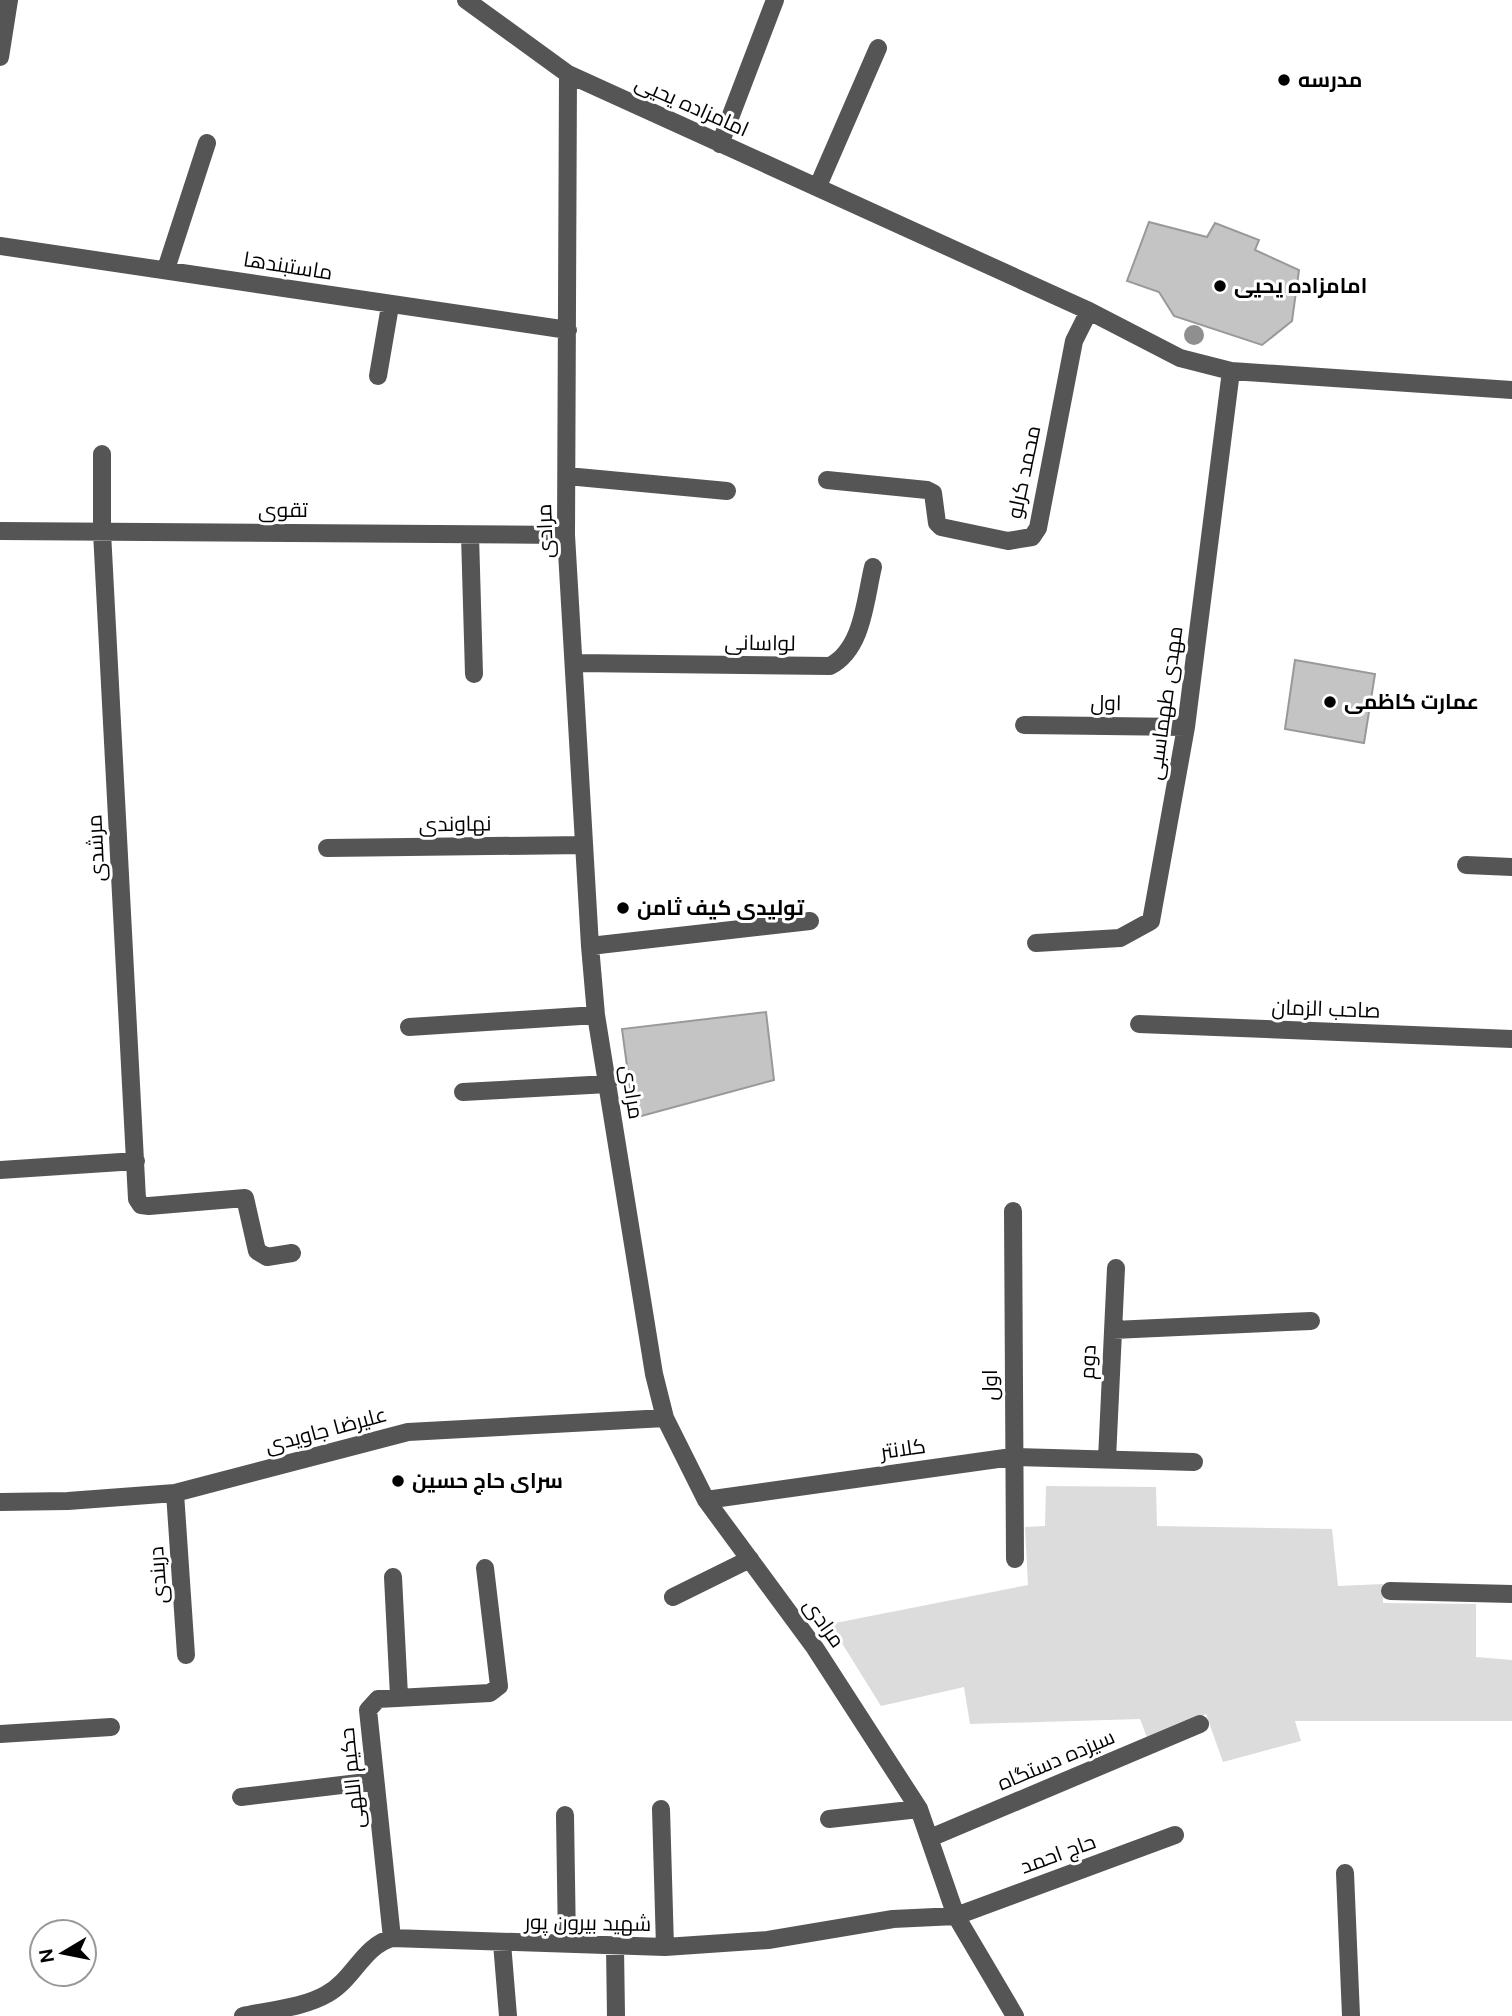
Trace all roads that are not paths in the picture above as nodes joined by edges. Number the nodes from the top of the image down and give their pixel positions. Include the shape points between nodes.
1 (9, 0) edge
2 (466, 0) edge
3 (775, 0) edge
4 (878, 48) dead end
5 (0, 57) edge
6 (568, 74) junction
7 (207, 143) dead end
8 (720, 144) junction
9 (818, 186) junction
10 (0, 246) edge
11 (166, 270) junction
12 (390, 306) junction
13 (1089, 312) junction
14 (568, 330) junction
15 (1231, 370) junction
16 (378, 376) dead end
17 (1512, 390) edge
18 (102, 454) dead end
19 (567, 476) junction
20 (827, 480) dead end
21 (727, 491) dead end
22 (0, 531) edge
23 (102, 532) junction
24 (470, 535) junction
25 (566, 535) junction
26 (873, 567) dead end
27 (576, 663) junction
28 (474, 674) dead end
29 (1024, 725) dead end
30 (1186, 727) junction
31 (584, 845) junction
32 (327, 848) dead end
33 (1466, 865) dead end
34 (1512, 867) edge
35 (810, 921) dead end
36 (1036, 943) dead end
37 (590, 946) junction
38 (596, 1015) junction
39 (1139, 1024) dead end
40 (409, 1027) dead end
41 (1512, 1039) edge
42 (608, 1084) junction
43 (463, 1092) dead end
44 (136, 1161) junction
45 (0, 1170) edge
46 (1013, 1211) dead end
47 (292, 1253) dead end
48 (1116, 1268) dead end
49 (1311, 1321) dead end
50 (1113, 1330) junction
51 (665, 1418) junction
52 (1012, 1457) junction
53 (1107, 1458) junction
54 (1194, 1462) dead end
55 (175, 1493) junction
56 (706, 1500) junction
57 (0, 1502) edge
58 (750, 1559) junction
59 (1015, 1559) dead end
60 (485, 1568) dead end
61 (393, 1577) dead end
62 (1390, 1591) dead end
63 (1512, 1594) edge
64 (673, 1597) dead end
65 (186, 1655) dead end
66 (399, 1696) junction
67 (1200, 1724) dead end
68 (111, 1727) dead end
69 (0, 1734) edge
70 (374, 1781) junction
71 (241, 1797) dead end
72 (662, 1809) dead end
73 (919, 1809) junction
74 (565, 1815) dead end
75 (829, 1819) dead end
76 (1175, 1835) dead end
77 (930, 1838) junction
78 (1345, 1873) dead end
79 (956, 1916) junction
80 (392, 1938) junction
81 (502, 1943) junction
82 (567, 1944) junction
83 (615, 1947) junction
84 (665, 1947) junction
85 (243, 2016) edge
86 (508, 2016) edge
87 (616, 2016) edge
88 (1015, 2016) edge
89 (1351, 2016) edge

1 - 5 street
2 - 6 street, امامزاده یحیی
3 - 8 street
4 - 9 street
6 - 8 street, امامزاده یحیی
6 - 14 street, مرادی
7 - 11 street
8 - 9 street, امامزاده یحیی
9 - 13 street, امامزاده یحیی
10 - 11 street, ماستبندها
11 - 12 street, ماستبندها
12 - 14 street, ماستبندها
12 - 16 street
13 - 15 street, امامزاده یحیی via 1180,358
13 - 20 street, محمد کرلو via 1074,341 1038,528 1032,537 1008,541 941,527 933,493 927,490
14 - 19 street, مرادی
15 - 17 street, امامزاده یحیی
15 - 30 street, مهدی طهماسبی
18 - 23 street
19 - 21 street
19 - 25 street, مرادی
22 - 23 street, تقوی
23 - 24 street, تقوی
23 - 44 street, مرشدی
24 - 25 street, تقوی
24 - 28 street
25 - 27 street, مرادی
26 - 27 street, لواسانی via 857,634 848,652 830,666
27 - 31 street, مرادی
29 - 30 street, اول
30 - 36 street, مهدی طهماسبی via 1150,921 1120,938
31 - 32 street, نهاوندی
31 - 37 street, مرادی
33 - 34 street
35 - 37 street
37 - 38 street, مرادی
38 - 40 street
38 - 42 street, مرادی
39 - 41 street, صاحب الزمان
42 - 43 street
42 - 51 street, مرادی
44 - 45 street
44 - 47 street, مرشدی via 141,1205 246,1198 257,1251 267,1256
46 - 52 street, اول
48 - 50 street, دوم
49 - 50 street
50 - 53 street, دوم
51 - 55 street, علیرضا جاویدی via 408,1432
51 - 56 street, مرادی
52 - 53 street, کلانتر
52 - 56 street, کلانتر
52 - 59 street, اول
53 - 54 street, کلانتر
55 - 57 street, علیرضا جاویدی
55 - 65 street, دربندی
56 - 58 street, مرادی
58 - 64 street
58 - 73 street, مرادی via 815,1648
60 - 66 street, حکیم اللهی via 499,1686 490,1693
61 - 66 street
62 - 63 street
66 - 70 street, حکیم اللهی via 378,1699 368,1710
67 - 77 street, سیزده دستگاه
68 - 69 street
70 - 71 street
70 - 80 street, حکیم اللهی
72 - 84 street
73 - 75 street
73 - 77 street, مرادی
74 - 82 street
76 - 79 street, حاج احمد
77 - 79 street, مرادی
78 - 89 street
79 - 84 street, شهید بیرون پور via 893,1919 737,1944
79 - 88 street, مرادی
80 - 81 street, شهید بیرون پور
80 - 85 street via 374,1946 328,1994
81 - 82 street, شهید بیرون پور
81 - 86 street
82 - 83 street, شهید بیرون پور
83 - 84 street, شهید بیرون پور
83 - 87 street

